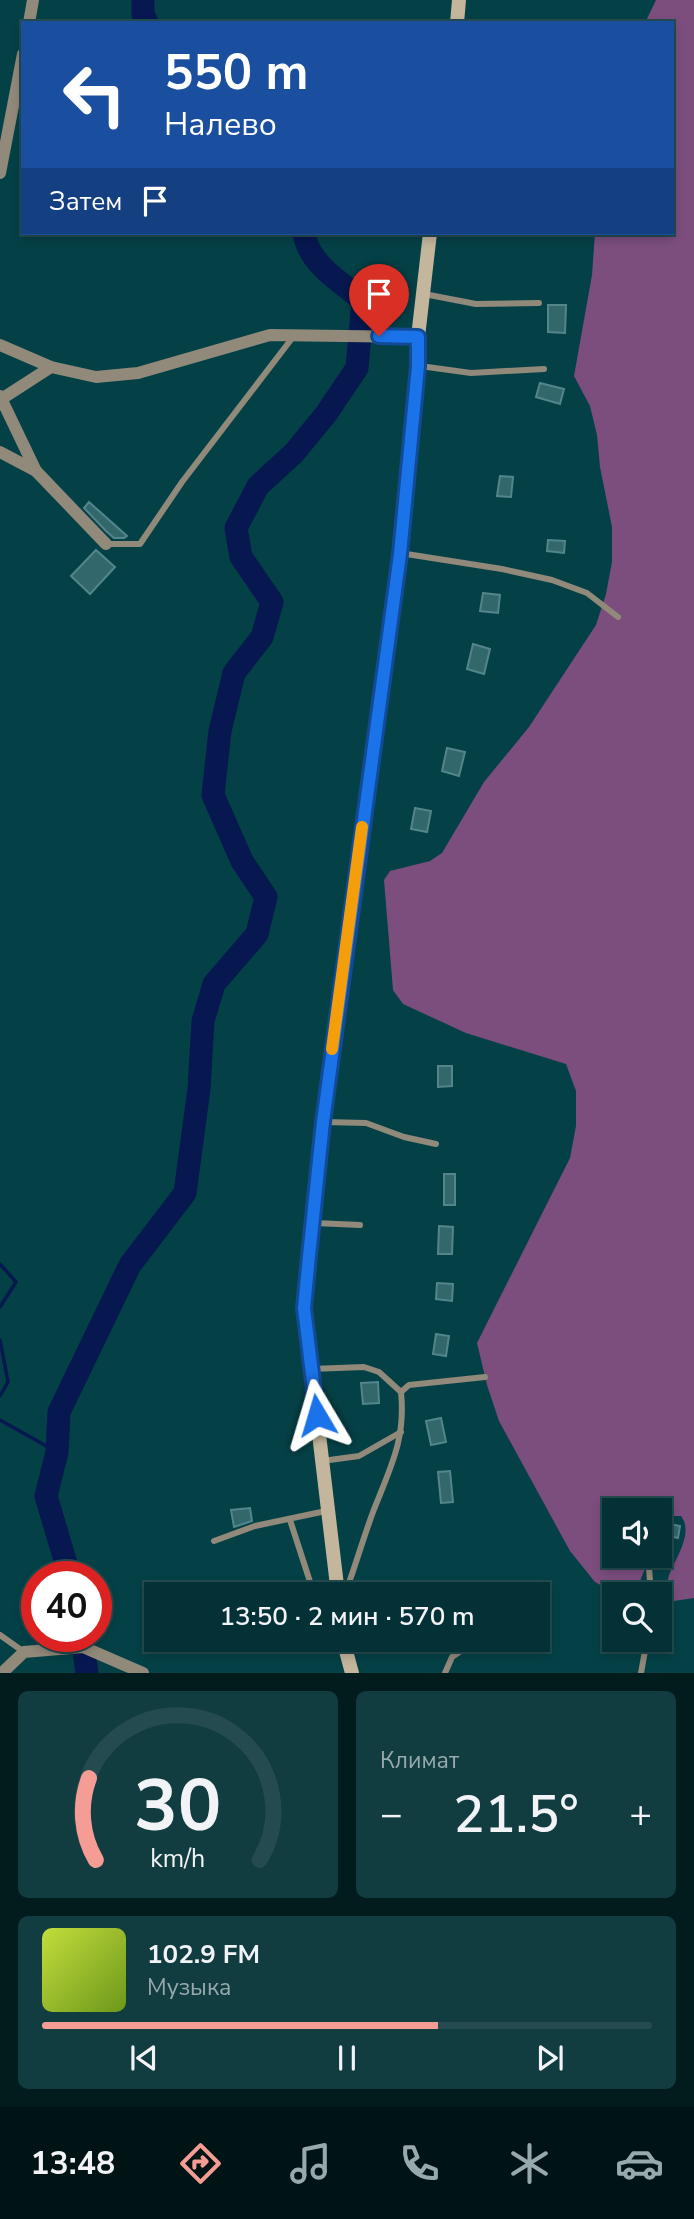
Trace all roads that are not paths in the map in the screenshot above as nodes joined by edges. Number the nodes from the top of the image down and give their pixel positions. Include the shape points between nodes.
1 (33, 0) edge
2 (459, 0) edge
3 (29, 21) edge
4 (457, 21) edge
5 (21, 64) edge
6 (0, 173) edge
7 (430, 235) edge
8 (422, 294) junction
9 (539, 303) dead end
10 (295, 335) junction
11 (418, 337) junction
12 (0, 345) edge
13 (418, 366) junction
14 (51, 367) junction
15 (544, 369) dead end
16 (0, 398) edge
17 (0, 452) edge
18 (36, 471) junction
19 (106, 544) joint
20 (400, 554) junction
21 (618, 617) dead end
22 (323, 1122) junction
23 (436, 1144) dead end
24 (313, 1223) junction
25 (360, 1225) dead end
26 (311, 1369) junction
27 (485, 1377) dead end
28 (401, 1392) junction
29 (401, 1432) junction
30 (322, 1461) junction
31 (328, 1511) junction
32 (290, 1520) junction
33 (214, 1541) dead end
34 (310, 1582) edge
35 (337, 1582) edge
36 (349, 1582) edge
37 (0, 1635) edge
38 (346, 1652) edge
39 (459, 1652) edge
40 (645, 1652) edge
41 (24, 1653) junction
42 (2, 1673) edge
43 (143, 1673) edge
44 (352, 1673) edge
45 (445, 1673) edge
46 (641, 1673) edge

1 - 3 street
2 - 4 street
5 - 6 street
7 - 8 street
8 - 9 lane via 475,303
8 - 11 street
10 - 11 street
10 - 14 street via 270,335 138,373 96,377
10 - 19 lane via 181,482 140,544
11 - 13 street
12 - 14 street
13 - 15 lane via 471,373
13 - 20 street
14 - 16 street
16 - 18 street
17 - 18 street
18 - 19 street
20 - 21 lane via 552,580 587,593
20 - 22 street
22 - 23 lane via 366,1123
22 - 24 street
24 - 25 lane
24 - 26 street via 304,1308
26 - 28 lane via 364,1367 380,1372
26 - 30 street
27 - 28 lane via 409,1385
28 - 29 lane
29 - 30 lane via 359,1456
29 - 36 lane
30 - 31 street
31 - 32 lane
31 - 35 street
32 - 33 lane via 233,1532
32 - 34 lane
37 - 41 lane
38 - 44 street
39 - 45 lane
40 - 46 lane
41 - 42 street
41 - 43 street via 83,1647

